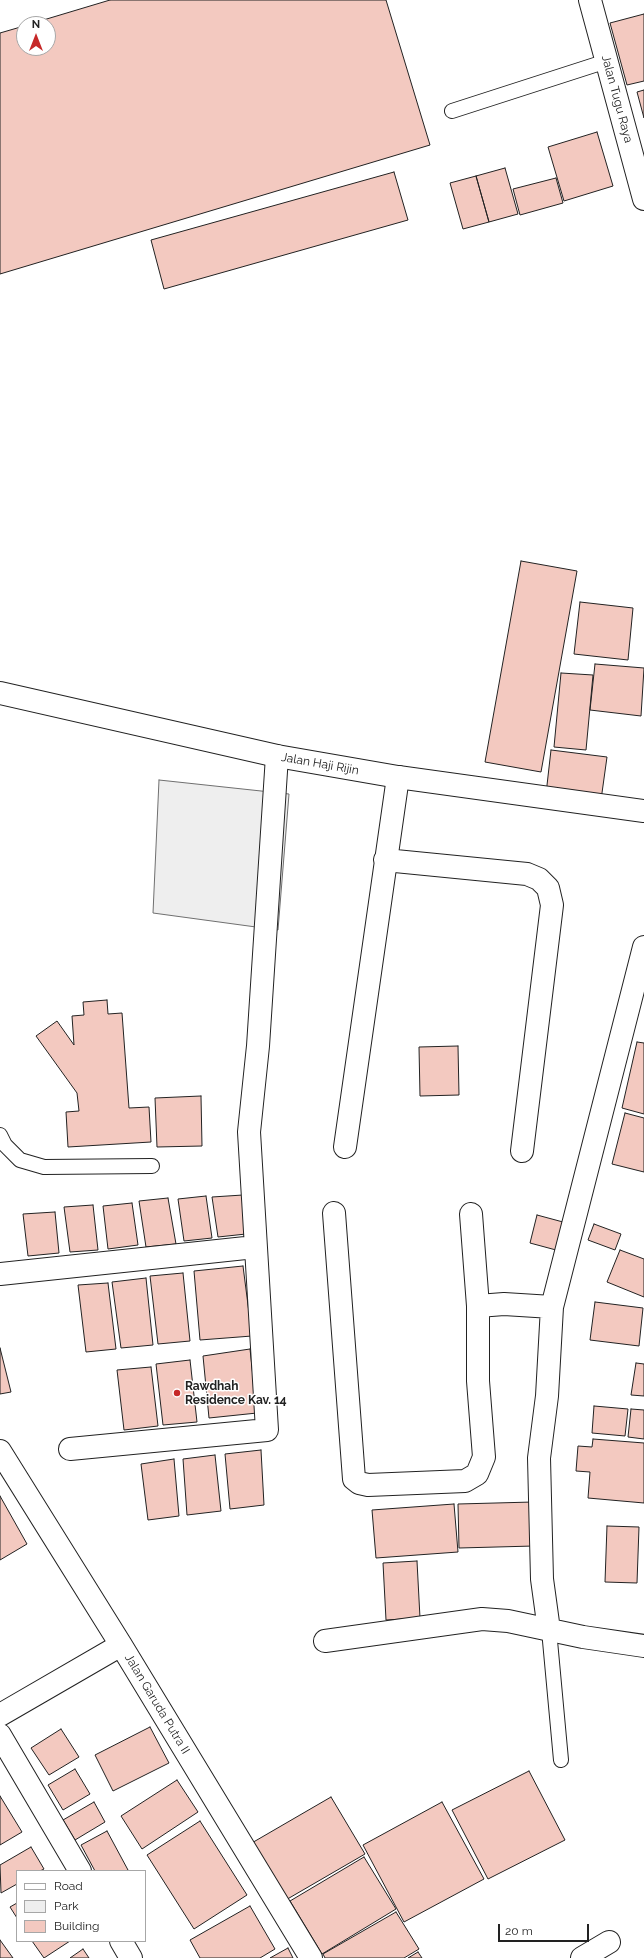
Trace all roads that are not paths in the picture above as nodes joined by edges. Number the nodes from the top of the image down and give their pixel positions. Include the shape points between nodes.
1 (590, 0) edge
2 (607, 61) junction
3 (452, 111) dead end
4 (644, 199) edge
5 (0, 693) edge
6 (277, 756) junction
7 (398, 777) junction
8 (644, 812) edge
9 (385, 860) junction
10 (644, 947) edge
11 (0, 1135) edge
12 (345, 1147) dead end
13 (522, 1151) dead end
14 (152, 1166) dead end
15 (334, 1213) dead end
16 (470, 1214) dead end
17 (254, 1247) junction
18 (0, 1274) edge
19 (478, 1306) junction
20 (552, 1307) junction
21 (70, 1449) dead end
22 (0, 1450) edge
23 (549, 1630) junction
24 (325, 1641) dead end
25 (121, 1645) junction
26 (644, 1646) edge
27 (0, 1715) edge
28 (0, 1735) edge
29 (561, 1760) dead end
30 (79, 1870) edge
31 (122, 1942) edge
32 (609, 1942) dead end
33 (131, 1958) edge
34 (311, 1958) edge
35 (582, 1958) edge

1 - 2 street, Jalan Tugu Raya
2 - 3 lane
2 - 4 street, Jalan Tugu Raya
5 - 6 street, Jalan Haji Rijin
6 - 7 street, Jalan Haji Rijin
6 - 17 street via 258,1046 249,1132
7 - 8 street, Jalan Haji Rijin
7 - 9 street
9 - 12 street
9 - 13 street via 527,874 539,878 548,888 552,905
10 - 20 street
11 - 14 lane via 5,1145 20,1160 44,1167
15 - 19 street via 354,1478 359,1483 466,1481 477,1474 484,1457 478,1381
16 - 19 street
17 - 18 street
17 - 21 street via 267,1430
19 - 20 street via 504,1304
20 - 23 street via 547,1396 539,1458 542,1579
22 - 25 street, Jalan Garuda Putra II
23 - 24 street via 508,1621 482,1619
23 - 26 street
23 - 29 lane
25 - 27 street
25 - 34 street, Jalan Garuda Putra II
28 - 30 street
31 - 33 street
32 - 35 street

